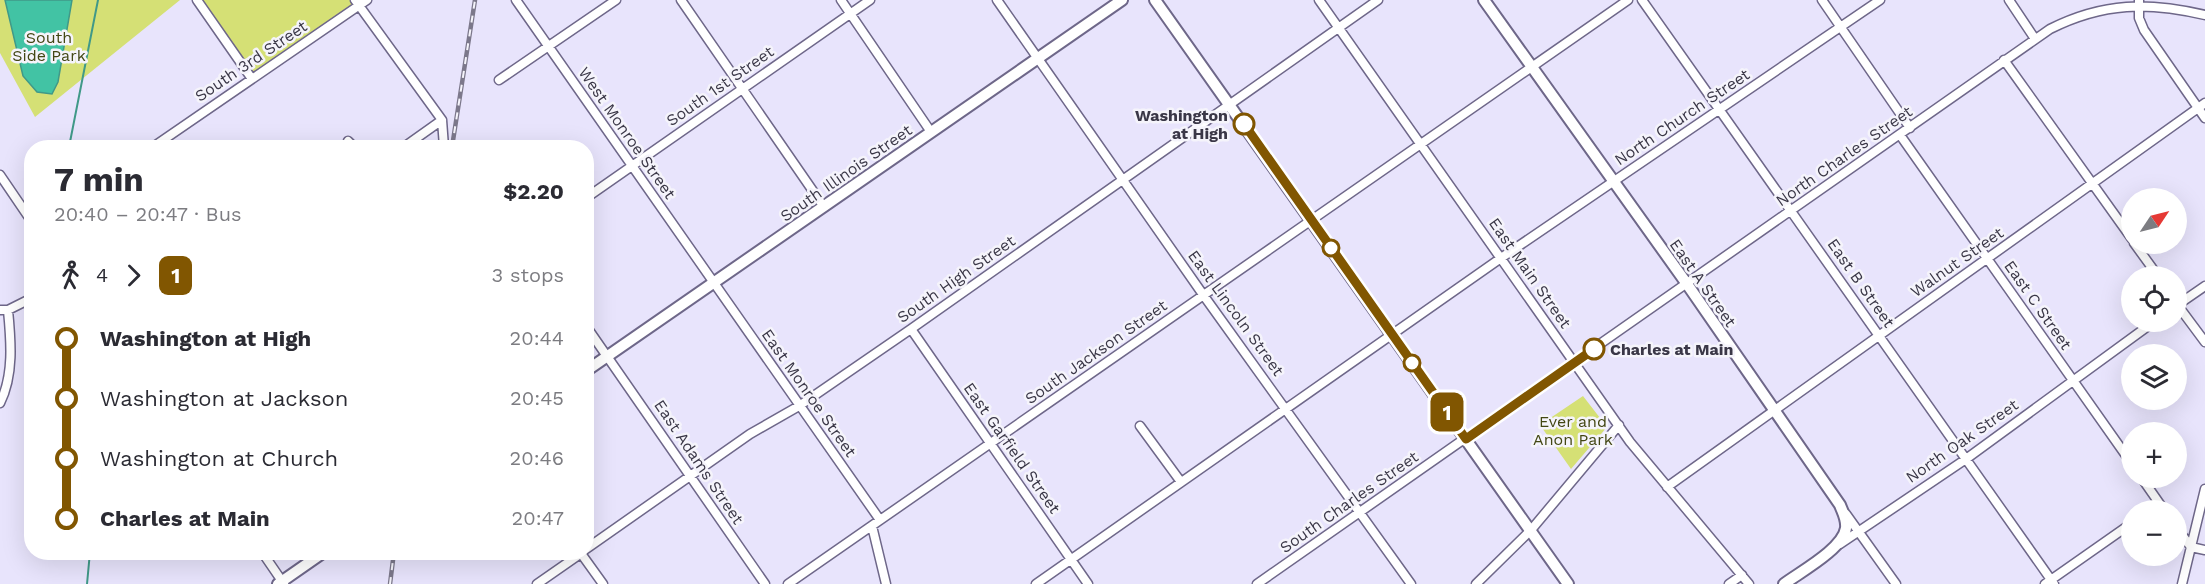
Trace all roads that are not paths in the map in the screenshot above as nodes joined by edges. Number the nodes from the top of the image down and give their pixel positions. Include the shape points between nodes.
1 (197, 0) edge
2 (516, 0) edge
3 (616, 0) edge
4 (681, 0) edge
5 (841, 0) edge
6 (870, 0) edge
7 (997, 0) edge
8 (1122, 0) edge
9 (1155, 0) edge
10 (1319, 0) edge
11 (1378, 0) edge
12 (1484, 0) edge
13 (1628, 0) edge
14 (1642, 0) edge
15 (1822, 0) edge
16 (1880, 0) edge
17 (2008, 0) edge
18 (360, 2) edge
19 (2138, 3) edge
20 (850, 14) junction
21 (2205, 15) edge
22 (1840, 27) junction
23 (1339, 28) junction
24 (2035, 39) junction
25 (548, 47) junction
26 (1038, 59) junction
27 (2004, 60) junction
28 (1532, 67) junction
29 (252, 79) junction
30 (499, 81) dead end
31 (742, 89) junction
32 (2201, 105) edge
33 (1231, 106) junction
34 (1720, 109) junction
35 (2205, 118) edge
36 (442, 120) junction
37 (1910, 128) junction
38 (932, 132) junction
39 (1900, 135) junction
40 (163, 140) edge
41 (414, 140) edge
42 (443, 140) edge
43 (1421, 144) junction
44 (632, 166) junction
45 (0, 175) edge
46 (1124, 180) junction
47 (1614, 182) junction
48 (2092, 184) junction
49 (594, 192) edge
50 (824, 207) junction
51 (24, 210) edge
52 (1792, 211) junction
53 (1312, 221) junction
54 (2121, 224) edge
55 (1501, 258) junction
56 (1987, 259) junction
57 (714, 283) junction
58 (1687, 284) junction
59 (2205, 286) edge
60 (1204, 296) junction
61 (2187, 298) edge
62 (24, 301) edge
63 (4, 310) edge
64 (2187, 318) edge
65 (911, 329) junction
66 (2140, 332) edge
67 (1392, 334) junction
68 (1880, 335) junction
69 (594, 337) edge
70 (2205, 342) edge
71 (608, 356) junction
72 (1575, 363) junction
73 (594, 366) edge
74 (2072, 381) junction
75 (0, 403) edge
76 (800, 406) junction
77 (1287, 408) junction
78 (1773, 410) junction
79 (1618, 424) junction
80 (1140, 426) dead end
81 (1466, 439) junction
82 (991, 444) junction
83 (2121, 449) edge
84 (1966, 459) junction
85 (689, 477) junction
86 (1181, 482) junction
87 (1667, 487) junction
88 (2205, 489) edge
89 (1839, 505) junction
90 (1360, 512) junction
91 (880, 520) junction
92 (872, 526) junction
93 (1531, 530) junction
94 (1858, 531) junction
95 (2121, 531) edge
96 (2187, 542) edge
97 (594, 544) edge
98 (2191, 547) junction
99 (2205, 550) edge
100 (1831, 551) junction
101 (267, 560) edge
102 (313, 560) edge
103 (572, 560) edge
104 (588, 560) edge
105 (1071, 560) junction
106 (1742, 575) junction
107 (282, 583) edge
108 (2050, 583) edge
109 (537, 584) edge
110 (603, 584) edge
111 (765, 584) edge
112 (788, 584) edge
113 (886, 584) edge
114 (1036, 584) edge
115 (1088, 584) edge
116 (1257, 584) edge
117 (1412, 584) edge
118 (1476, 584) edge
119 (1568, 584) edge
120 (1729, 584) edge
121 (1749, 584) edge
122 (1784, 584) edge
123 (1896, 584) edge
124 (2182, 584) edge

1 - 29 street
2 - 25 street, West Monroe Street
3 - 25 street
4 - 31 street
5 - 20 street
6 - 20 street, South 1st Street
7 - 26 street, East Lincoln Street
8 - 26 main road, South Illinois Street
9 - 33 main road
10 - 23 street, East Main Street
11 - 23 street, South High Street
12 - 28 main road, East A Street
13 - 28 street, South Jackson Street
14 - 34 street, East B Street
15 - 22 street
16 - 22 street, North Church Street
17 - 24 street
18 - 29 street, South 3rd Street
18 - 36 street
19 - 21 street, North Charles Street
19 - 24 street, North Charles Street via 2084,15
19 - 32 street via 2144,30
20 - 31 street, South 1st Street
20 - 38 street
22 - 34 street, North Church Street
22 - 37 street
23 - 33 street, South High Street
23 - 43 street, East Main Street
24 - 27 street, North Charles Street
25 - 30 street
25 - 44 street, West Monroe Street
26 - 38 main road, South Illinois Street
26 - 46 street, East Lincoln Street
27 - 37 street, North Charles Street
27 - 48 street
28 - 43 street, South Jackson Street
28 - 47 main road, East A Street
29 - 40 street, South 3rd Street
31 - 44 street, South 1st Street
31 - 50 street
32 - 35 street
32 - 48 street, Walnut Street
33 - 46 street, South High Street
33 - 53 main road
34 - 47 street, North Church Street
34 - 52 street, East B Street
36 - 41 street
36 - 42 street
37 - 39 street, North Charles Street
38 - 50 main road, South Illinois Street
39 - 52 street, North Charles Street
39 - 56 street, East C Street
43 - 53 street, South Jackson Street
43 - 55 street, East Main Street
44 - 49 street, South 1st Street
44 - 57 street, West Monroe Street
45 - 51 street
46 - 60 street, East Lincoln Street
46 - 65 street, South High Street
47 - 55 street, North Church Street
47 - 58 main road, East A Street
48 - 54 street
48 - 56 street, Walnut Street
50 - 57 main road, South Illinois Street
52 - 58 street, North Charles Street
52 - 68 street, East B Street
53 - 60 street, South Jackson Street
53 - 67 main road
55 - 67 street, North Church Street
55 - 72 street, East Main Street
56 - 68 street, Walnut Street
56 - 74 street, East C Street
57 - 71 main road, South Illinois Street
57 - 76 street, East Monroe Street
58 - 72 street, North Charles Street
58 - 78 main road, East A Street
59 - 61 street
60 - 77 street, East Lincoln Street
60 - 82 street, South Jackson Street
62 - 63 street
63 - 75 street via 10,364
64 - 70 street
65 - 76 street, South High Street
65 - 82 street, East Garfield Street
66 - 74 street, North Oak Street
67 - 77 street, North Church Street
67 - 81 main road
68 - 78 street, Walnut Street
68 - 84 street, East B Street
69 - 71 street, East Adams Street
71 - 73 main road, South Illinois Street
71 - 85 street, East Adams Street
72 - 79 street, East Main Street
72 - 81 street, South Charles Street
74 - 83 street, East C Street
74 - 84 street, North Oak Street
76 - 85 street, South High Street via 750,434
76 - 91 street, East Monroe Street
77 - 86 street, North Church Street
77 - 90 street, East Lincoln Street
78 - 87 street, Walnut Street
78 - 89 main road, East A Street
79 - 87 street, East Main Street
79 - 93 street
80 - 86 street
81 - 90 street, South Charles Street
81 - 93 main road
82 - 91 street, South Jackson Street
82 - 105 street, East Garfield Street
84 - 94 street, North Oak Street
84 - 108 street, East B Street
85 - 97 street, South High Street
85 - 111 street, East Adams Street
86 - 105 street, North Church Street
87 - 106 street, East Main Street
88 - 98 street
89 - 94 street, East A Street
89 - 100 main road via 1846,529
90 - 116 street, South Charles Street
90 - 117 street, East Lincoln Street
91 - 92 street, South Jackson Street
92 - 112 street, South Jackson Street
92 - 113 street
93 - 118 street
93 - 119 main road
94 - 100 street, North Oak Street
94 - 123 street, East A Street
95 - 108 street
96 - 98 street
98 - 99 street
98 - 124 street
100 - 122 main road, North Oak Street
101 - 107 street
102 - 107 main road
103 - 109 street, South High Street
104 - 110 street
105 - 114 street, North Church Street
105 - 115 street, East Garfield Street
106 - 120 street
106 - 121 street, East Main Street

